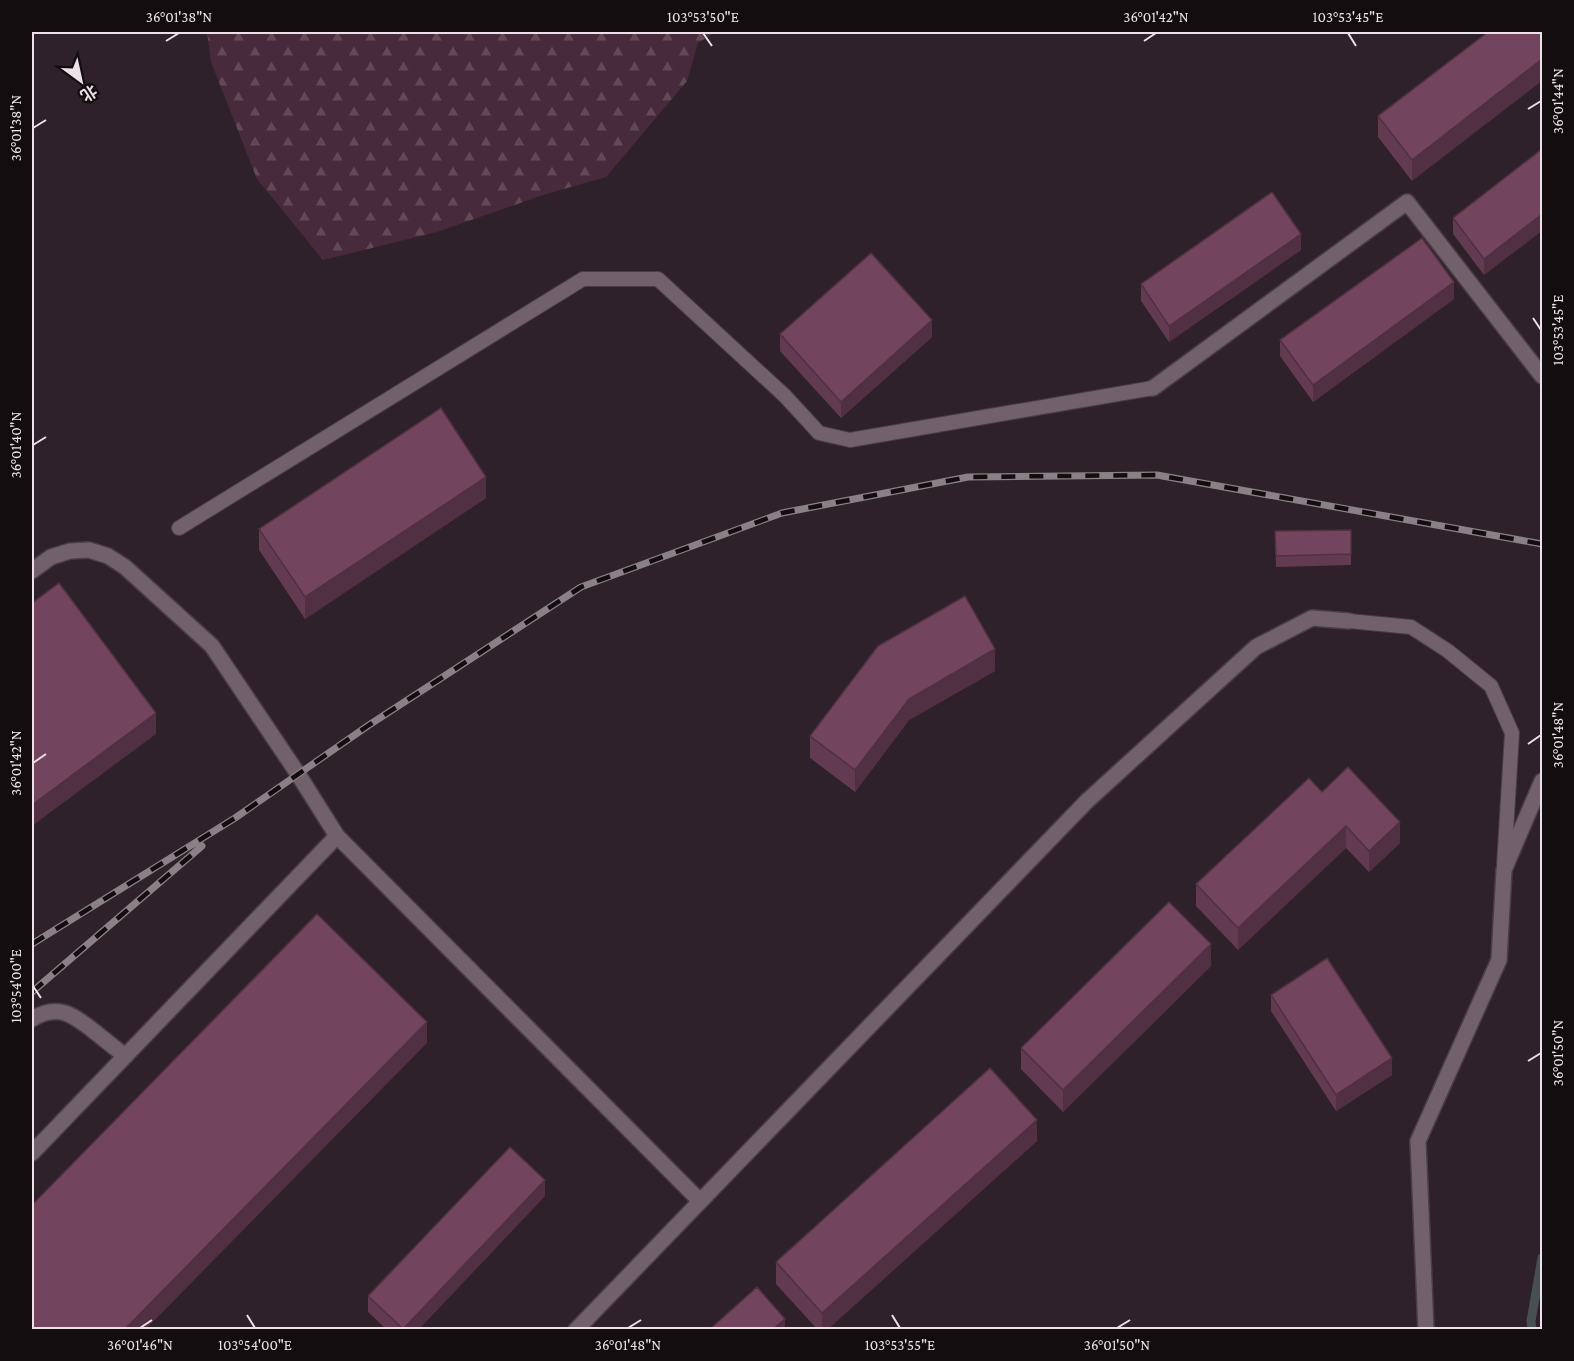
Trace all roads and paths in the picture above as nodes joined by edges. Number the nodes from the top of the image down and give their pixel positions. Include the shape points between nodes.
1 (1542, 376) edge
2 (1153, 388) joint
3 (179, 528) dead end
4 (32, 571) edge
5 (1349, 621) joint
6 (1542, 781) edge
7 (337, 836) junction
8 (1504, 870) junction
9 (32, 1019) edge
10 (125, 1056) junction
11 (32, 1153) edge
12 (700, 1201) junction
13 (576, 1329) edge
14 (1426, 1329) edge

1 - 2 street via 1407,202
2 - 3 lane via 850,440 819,433 785,396 658,279 583,279
4 - 7 street via 51,556 70,550 90,550 125,567 212,646
5 - 8 lane via 1411,627 1491,686 1512,733
5 - 12 street via 1312,618 1256,647 1088,801
6 - 8 street
7 - 10 street
7 - 12 street
8 - 14 street via 1499,960 1418,1141
9 - 10 street via 42,1013 66,1012
10 - 11 street
12 - 13 street

